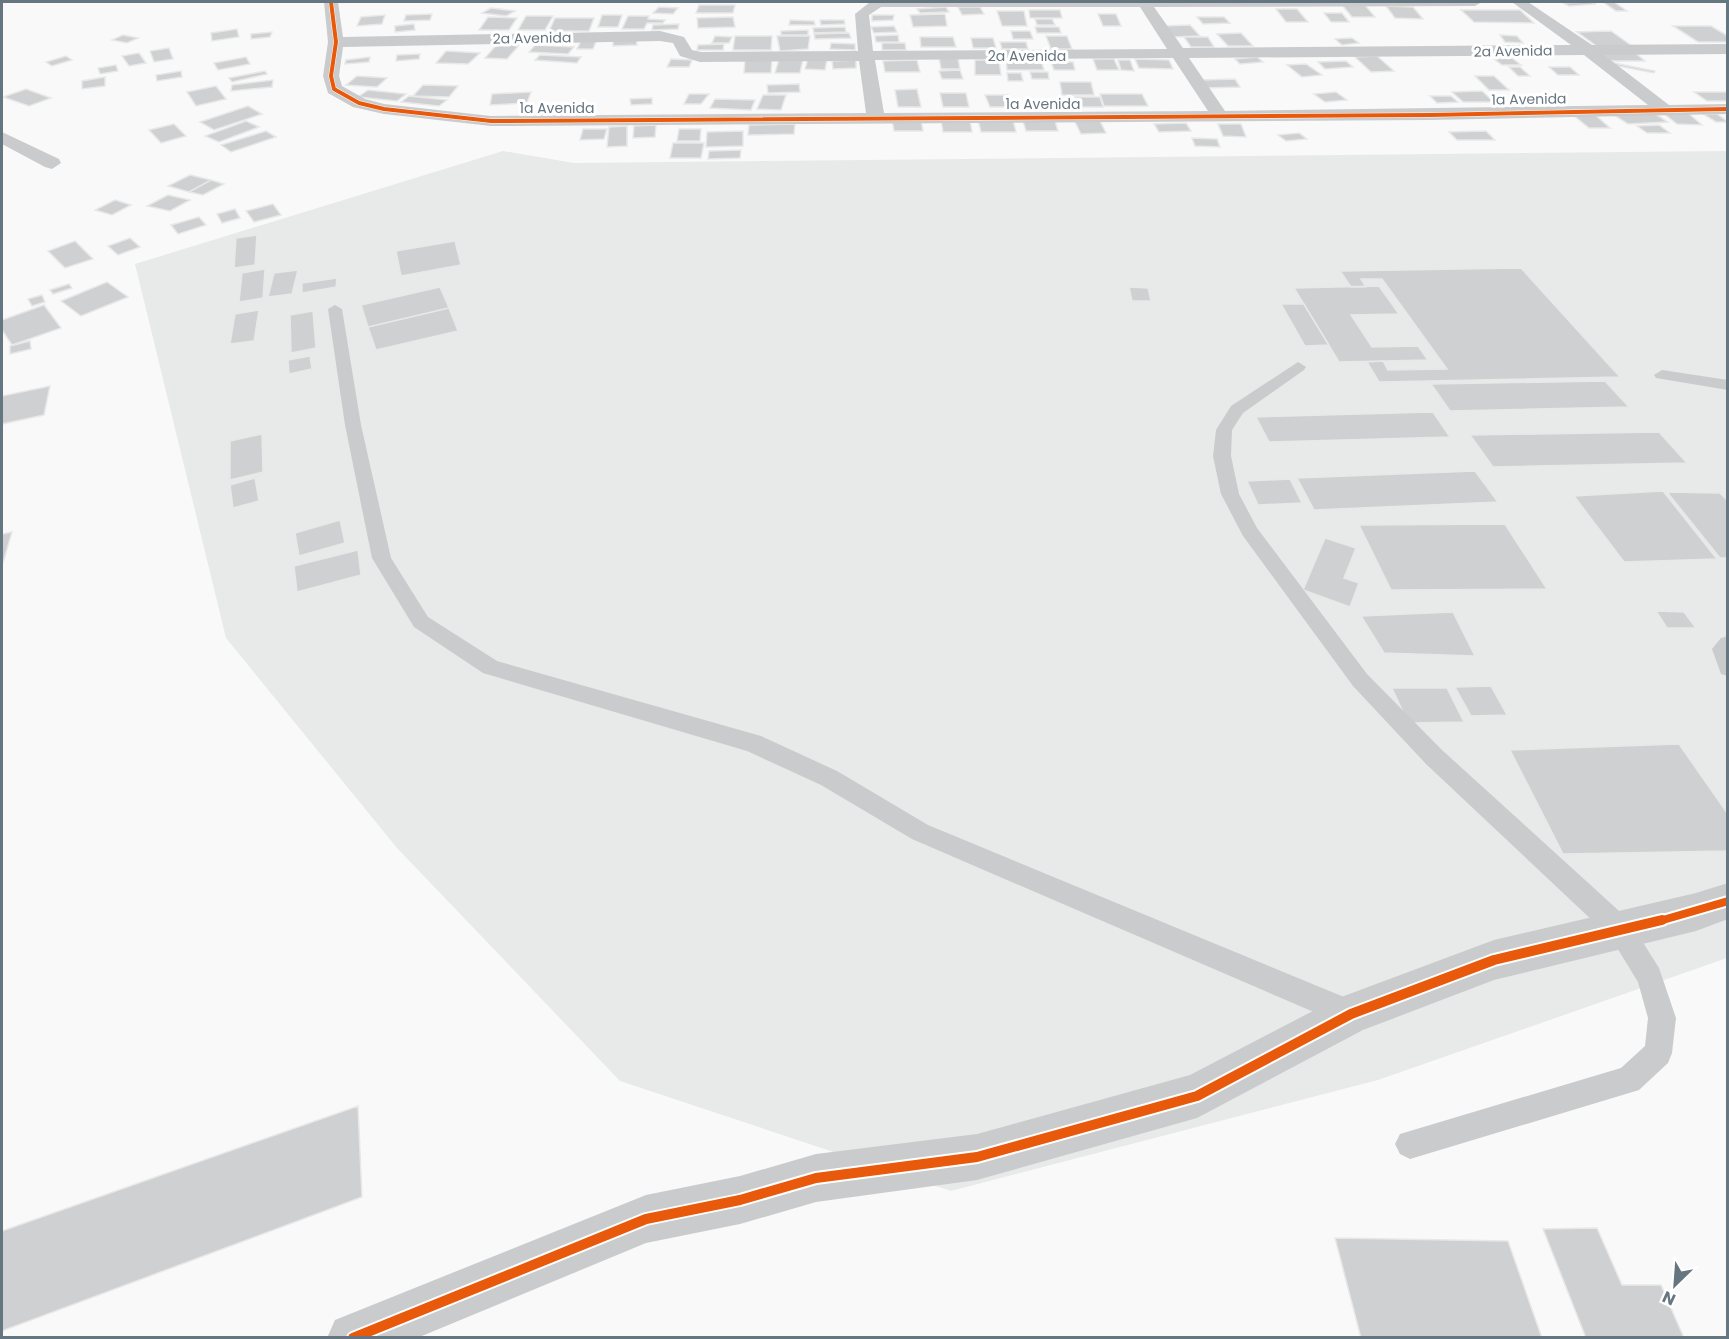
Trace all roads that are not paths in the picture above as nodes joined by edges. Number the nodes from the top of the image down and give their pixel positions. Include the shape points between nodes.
1 (331, 2) edge
2 (1278, 2) edge
3 (1475, 2) edge
4 (1519, 2) edge
5 (1145, 4) junction
6 (336, 42) junction
7 (1728, 49) edge
8 (1588, 50) junction
9 (1180, 55) junction
10 (866, 57) junction
11 (1663, 109) junction
12 (1728, 109) edge
13 (1220, 116) junction
14 (876, 118) junction
15 (2, 137) edge
16 (52, 163) dead end
17 (335, 309) dead end
18 (1298, 367) dead end
19 (1662, 375) dead end
20 (1728, 385) edge
21 (1728, 644) edge
22 (1728, 668) edge
23 (1728, 901) edge
24 (1620, 929) junction
25 (1351, 1014) junction
26 (1410, 1144) dead end
27 (353, 1338) edge

1 - 6 street
2 - 3 street
2 - 5 street
4 - 8 street
5 - 9 street
5 - 10 street via 879,3 862,14
6 - 10 street, 2a Avenida via 660,36 679,40 686,53 700,57
6 - 14 street, 1a Avenida via 331,76 334,89 360,103 491,121
7 - 8 street, 2a Avenida
8 - 9 street, 2a Avenida
8 - 11 street
9 - 10 street, 2a Avenida
9 - 13 street
10 - 14 street
11 - 12 street, 1a Avenida
11 - 13 street, 1a Avenida
13 - 14 street, 1a Avenida
15 - 16 street
17 - 25 lane via 353,425 382,558 421,622 490,667 753,743 829,778 920,832
18 - 24 lane via 1237,410 1224,430 1222,456 1230,494 1250,531 1360,680 1434,757
19 - 20 lane
21 - 22 lane via 1722,649
23 - 24 street
24 - 25 street via 1494,960
24 - 26 lane via 1650,977 1662,1018 1658,1053 1629,1080
25 - 27 street via 1197,1096 977,1157 816,1178 740,1200 646,1219

